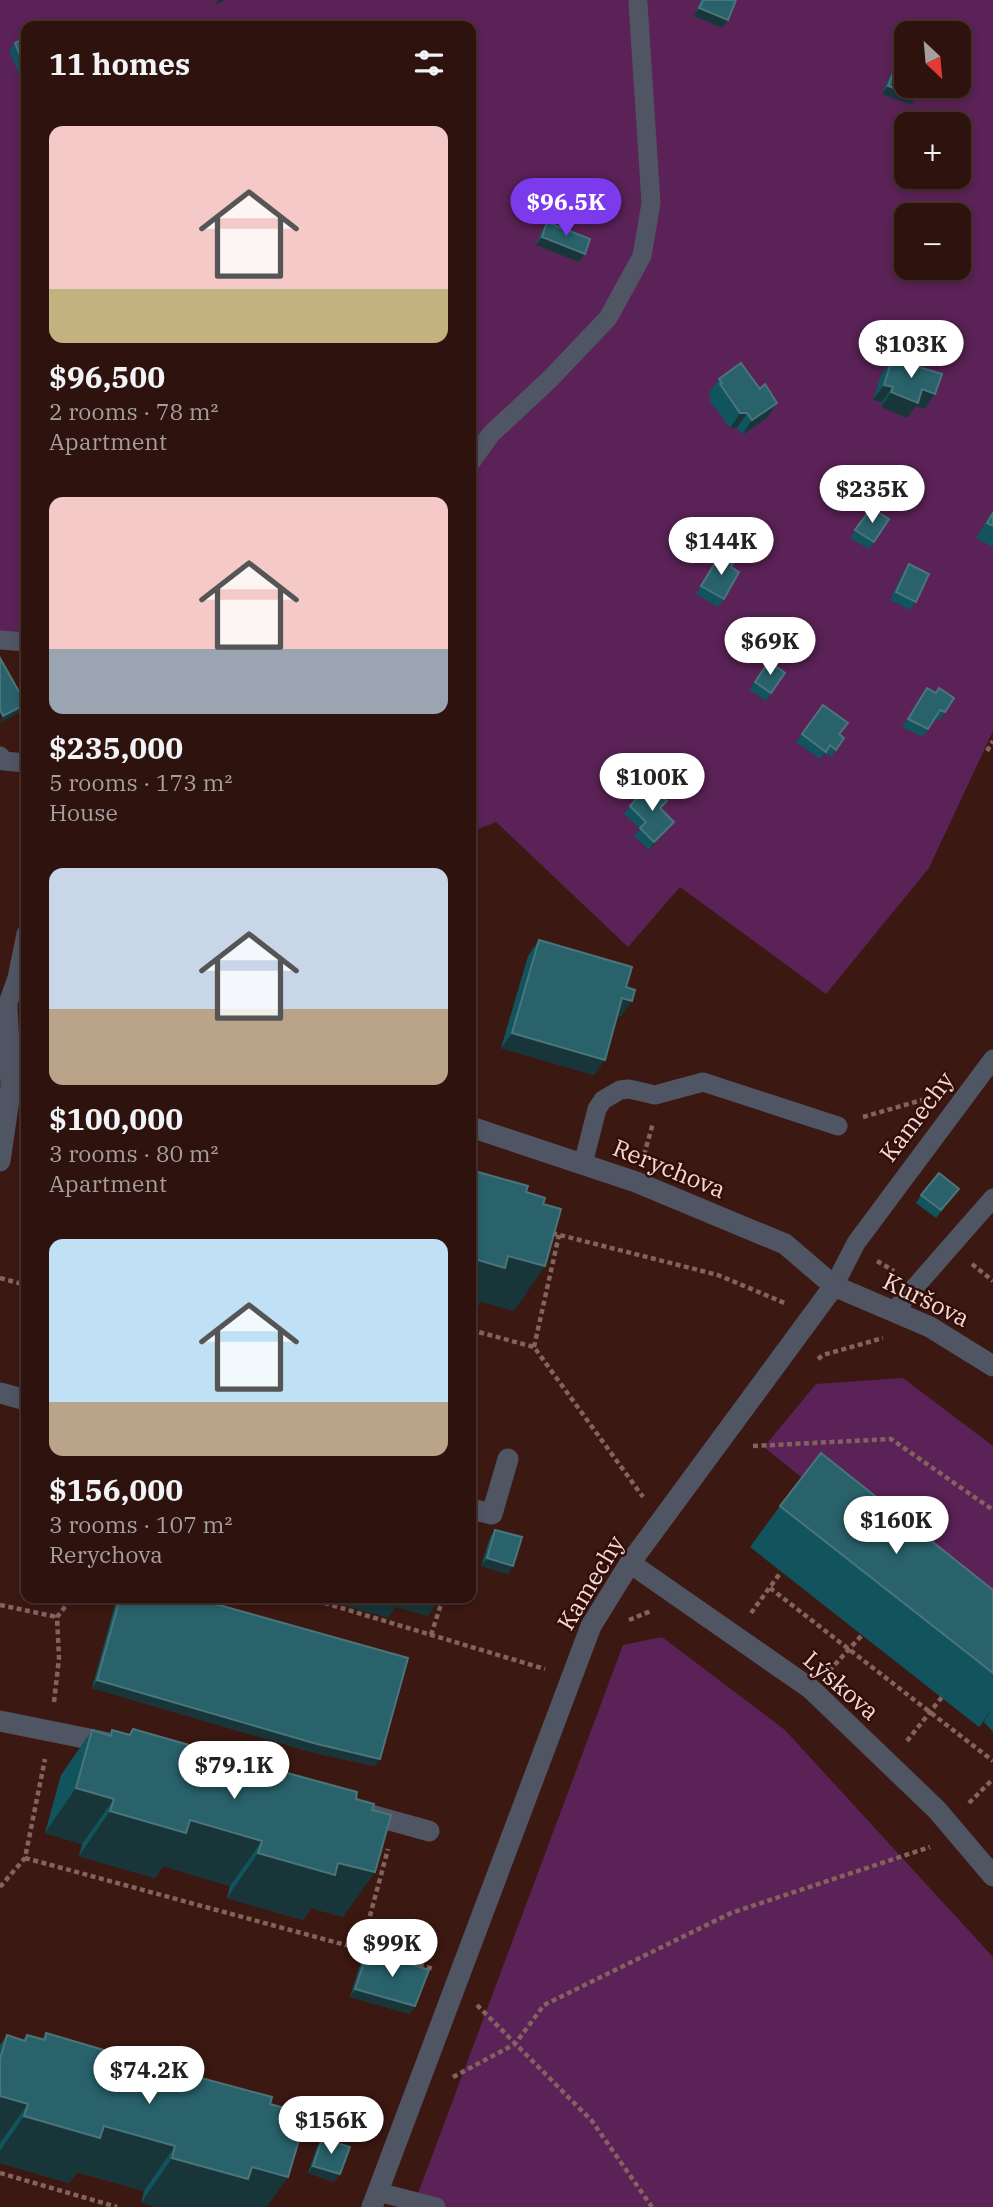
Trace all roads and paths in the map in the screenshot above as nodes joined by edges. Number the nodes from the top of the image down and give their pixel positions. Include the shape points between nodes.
1 (638, 3) dead end
2 (476, 456) edge
3 (0, 640) edge
4 (21, 642) edge
5 (993, 741) edge
6 (987, 751) dead end
7 (0, 756) edge
8 (21, 763) edge
9 (21, 958) edge
10 (11, 1007) edge
11 (993, 1059) edge
12 (973, 1086) junction
13 (655, 1094) junction
14 (838, 1126) joint
15 (476, 1129) edge
16 (0, 1160) edge
17 (583, 1164) junction
18 (636, 1182) junction
19 (993, 1198) edge
20 (547, 1231) edge
21 (559, 1235) junction
22 (0, 1278) edge
23 (21, 1283) edge
24 (835, 1286) junction
25 (788, 1304) dead end
26 (894, 1311) junction
27 (476, 1331) edge
28 (895, 1340) dead end
29 (534, 1347) junction
30 (814, 1361) dead end
31 (993, 1366) edge
32 (0, 1393) edge
33 (21, 1399) edge
34 (742, 1447) dead end
35 (508, 1460) dead end
36 (647, 1503) dead end
37 (476, 1510) edge
38 (993, 1510) edge
39 (630, 1563) junction
40 (781, 1572) dead end
41 (661, 1585) junction
42 (770, 1588) junction
43 (68, 1603) edge
44 (325, 1603) edge
45 (441, 1603) edge
46 (0, 1605) edge
47 (57, 1617) junction
48 (747, 1619) dead end
49 (620, 1625) dead end
50 (431, 1635) junction
51 (552, 1671) dead end
52 (942, 1698) dead end
53 (53, 1711) dead end
54 (929, 1711) junction
55 (0, 1721) edge
56 (132, 1747) edge
57 (46, 1754) dead end
58 (993, 1761) edge
59 (890, 1764) junction
60 (339, 1805) edge
61 (429, 1831) dead end
62 (960, 1837) junction
63 (389, 1846) edge
64 (25, 1858) junction
65 (993, 1876) edge
66 (0, 1887) edge
67 (361, 1949) junction
68 (438, 1970) dead end
69 (469, 2015) dead end
70 (515, 2044) junction
71 (450, 2067) dead end
72 (263, 2114) edge
73 (316, 2130) dead end
74 (0, 2173) edge
75 (375, 2199) edge
76 (117, 2207) edge
77 (436, 2207) edge
78 (652, 2207) edge

1 - 2 lane via 651,203 642,256 608,318 491,434
3 - 4 lane
5 - 6 path
7 - 8 lane via 4,761
9 - 10 lane
10 - 16 street via 11,1086
11 - 12 lane, Kamechy
12 - 14 path
12 - 24 lane, Kamechy via 856,1244
13 - 14 lane via 704,1082
13 - 17 lane via 629,1089 603,1100
13 - 18 path via 657,1109
15 - 17 street, Rerychova
17 - 18 street, Rerychova
18 - 24 street, Rerychova via 785,1244
19 - 26 lane
20 - 21 path
21 - 25 path via 718,1275
21 - 29 path
22 - 23 path
24 - 26 street, Kuršova
24 - 39 street, Kamechy
26 - 31 street, Kuršova
27 - 29 path
28 - 30 path via 882,1338
29 - 36 path
32 - 33 street
34 - 38 path via 891,1439
35 - 37 street via 492,1514
39 - 41 street, Lýskova
39 - 75 street, Kamechy via 591,1626
40 - 42 path
41 - 49 path via 658,1608
41 - 59 street, Lýskova via 811,1689
42 - 48 path
42 - 54 path
43 - 47 path
44 - 50 path
45 - 50 path
46 - 47 path
47 - 53 path via 59,1658
50 - 51 path
52 - 54 path
54 - 58 path
54 - 59 path
55 - 56 street
57 - 64 path
59 - 62 street, Lýskova
60 - 61 street
62 - 65 street, Lýskova
62 - 70 path via 731,1913 544,2005
63 - 67 path
64 - 66 path
64 - 67 path
67 - 68 path
69 - 70 path via 474,2002
70 - 71 path via 446,2080
70 - 78 path via 592,2122
72 - 73 street
74 - 76 path
75 - 77 lane

